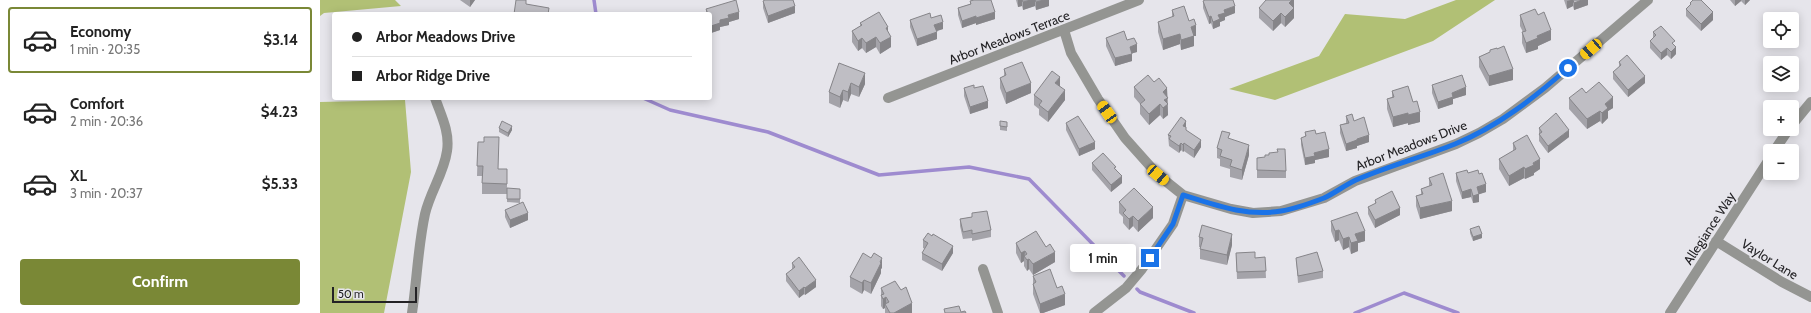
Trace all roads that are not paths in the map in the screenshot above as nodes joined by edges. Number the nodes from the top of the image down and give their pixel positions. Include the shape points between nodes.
1 (1139, 0) edge
2 (1648, 0) edge
3 (1064, 30) junction
4 (888, 98) dead end
5 (436, 100) edge
6 (1810, 104) edge
7 (1799, 117) edge
8 (1763, 169) edge
9 (1183, 195) junction
10 (1716, 241) junction
11 (984, 269) dead end
12 (1811, 297) edge
13 (412, 313) edge
14 (998, 313) edge
15 (1094, 313) edge
16 (1670, 313) edge

1 - 3 street, Arbor Meadows Terrace
2 - 9 street, Arbor Meadows Drive via 1545,88 1503,119 1456,144 1355,181 1324,198 1281,211 1253,213
3 - 4 street, Arbor Meadows Terrace
3 - 9 street, Arbor Meadows Drive via 1071,53 1125,138 1158,175
5 - 13 street via 445,124 447,150 425,212
6 - 7 street
8 - 10 street, Allegiance Way
9 - 15 street via 1173,224 1142,269 1126,288
10 - 12 street, Vaylor Lane
10 - 16 street, Allegiance Way
11 - 14 street

